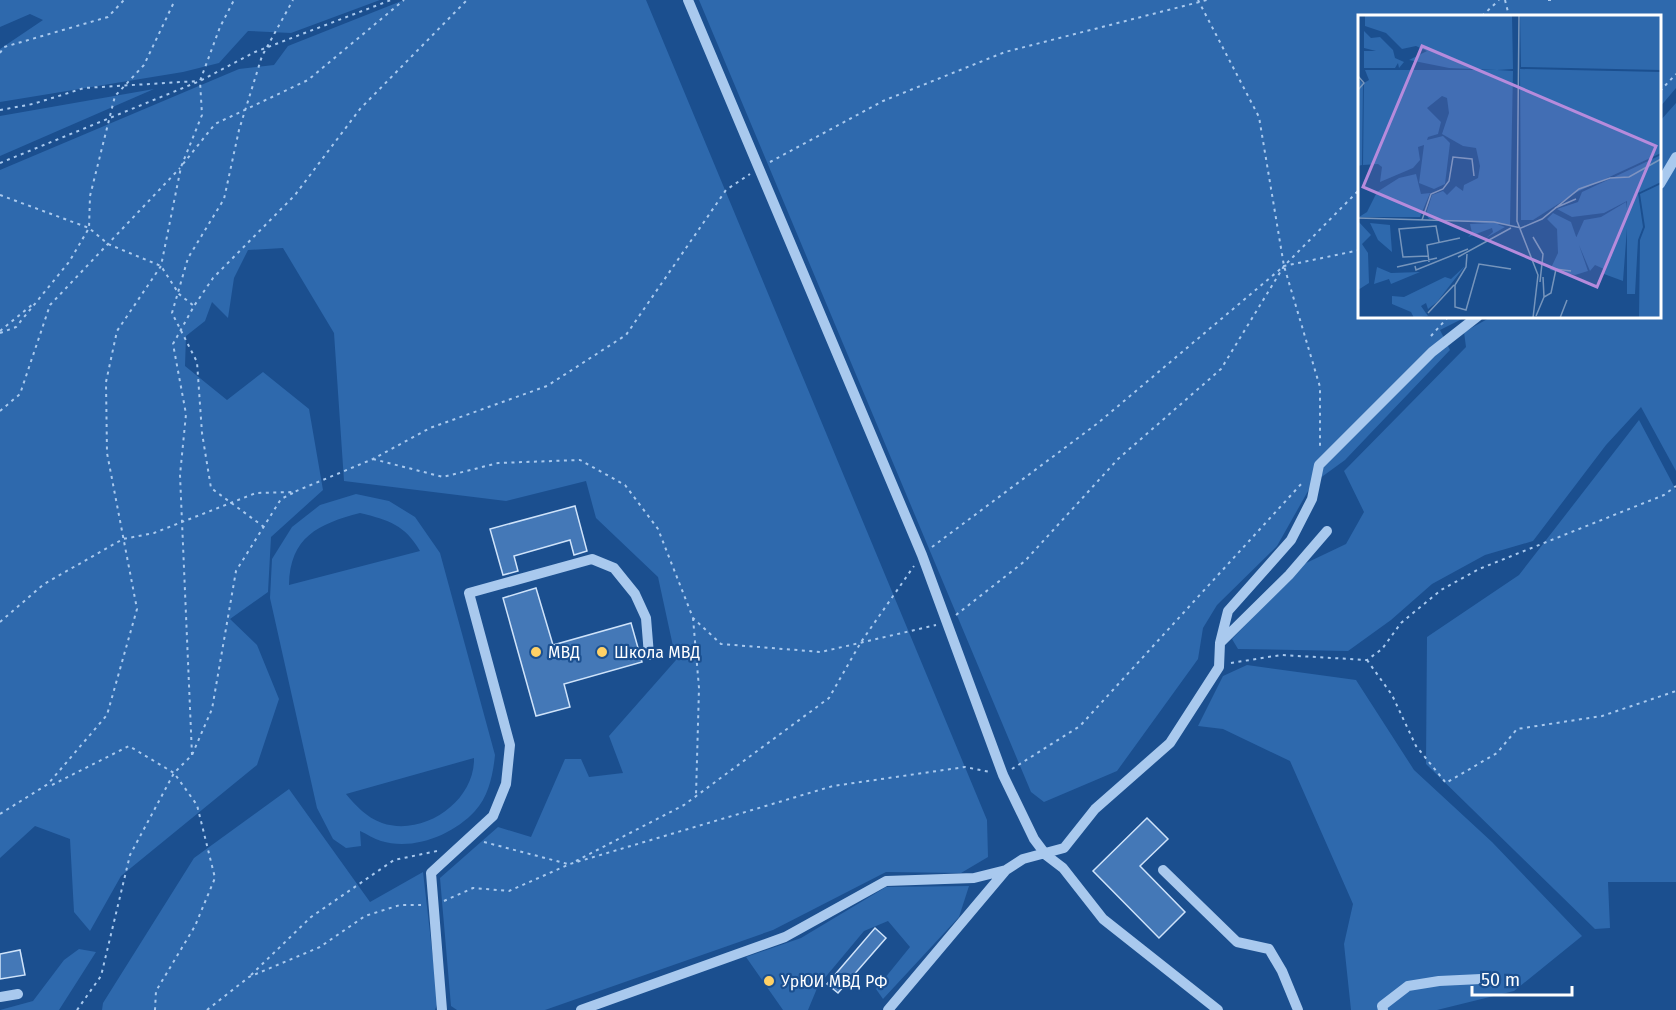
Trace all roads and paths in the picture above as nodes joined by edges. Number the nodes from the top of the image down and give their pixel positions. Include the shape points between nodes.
1 (124, 0) edge
2 (175, 0) edge
3 (234, 0) edge
4 (293, 0) edge
5 (391, 0) edge
6 (404, 0) edge
7 (467, 0) edge
8 (688, 0) edge
9 (1207, 0) edge
10 (1499, 0) edge
11 (1505, 0) edge
12 (1199, 1) edge
13 (1483, 15) edge
14 (1509, 15) edge
15 (266, 48) junction
16 (0, 52) edge
17 (1676, 74) edge
18 (200, 81) junction
19 (124, 85) junction
20 (1661, 90) edge
21 (246, 108) junction
22 (0, 110) edge
23 (109, 118) junction
24 (1676, 157) edge
25 (0, 163) edge
26 (181, 166) junction
27 (759, 168) junction
28 (1661, 181) edge
29 (0, 195) edge
30 (89, 228) junction
31 (108, 244) junction
32 (1358, 250) edge
33 (161, 266) junction
34 (1284, 266) junction
35 (179, 294) junction
36 (38, 300) junction
37 (194, 306) junction
38 (1447, 318) edge
39 (1475, 318) edge
40 (181, 330) junction
41 (0, 332) edge
42 (1426, 341) dead end
43 (0, 411) edge
44 (1319, 465) junction
45 (1305, 480) dead end
46 (1676, 486) edge
47 (294, 492) junction
48 (232, 503) junction
49 (183, 523) junction
50 (264, 527) junction
51 (1327, 531) dead end
52 (123, 539) junction
53 (922, 555) junction
54 (693, 618) dead end
55 (0, 621) edge
56 (1220, 644) junction
57 (649, 655) dead end
58 (1367, 660) junction
59 (1219, 667) junction
60 (1676, 691) edge
61 (192, 755) junction
62 (174, 773) junction
63 (1003, 775) junction
64 (52, 785) dead end
65 (696, 796) junction
66 (0, 814) edge
67 (482, 842) dead end
68 (437, 851) dead end
69 (1046, 855) junction
70 (570, 864) junction
71 (1006, 870) junction
72 (1163, 870) dead end
73 (434, 905) junction
74 (249, 977) junction
75 (1481, 979) dead end
76 (18, 994) dead end
77 (0, 997) edge
78 (76, 1010) edge
79 (155, 1010) edge
80 (207, 1010) edge
81 (442, 1010) edge
82 (581, 1010) edge
83 (888, 1010) edge
84 (1218, 1010) edge
85 (1298, 1010) edge
86 (1383, 1010) edge

1 - 16 path via 108,17 4,47
2 - 19 path via 144,65
3 - 18 path
4 - 15 path
5 - 15 path
6 - 21 path via 308,80
7 - 37 path via 360,109 295,195 213,278
8 - 27 street
9 - 12 path
10 - 13 path
11 - 14 path
12 - 27 path via 1005,52 883,100
12 - 34 path via 1259,117
15 - 18 path
15 - 21 path
17 - 20 path
18 - 19 path
18 - 23 path
18 - 26 path via 202,115
19 - 22 path via 84,88
19 - 23 path via 114,96
21 - 26 path via 215,124
21 - 35 path via 224,199 188,258
23 - 25 path
23 - 30 path via 90,196
24 - 28 street
26 - 31 path
26 - 33 path
27 - 47 path via 726,190 626,335 547,386 430,428 373,459
27 - 53 street
29 - 30 path
30 - 31 path
30 - 36 path via 69,262
31 - 33 path
31 - 43 path via 50,305 20,394
32 - 34 path
33 - 35 path
33 - 52 path via 117,331 106,382 107,453
34 - 44 path via 1320,387
34 - 53 path via 1098,423
35 - 37 path
35 - 40 path via 172,313
36 - 41 path
36 - 41 path via 16,327
37 - 40 path
38 - 42 path
39 - 44 street via 1432,352
40 - 48 path via 197,362 211,488
40 - 49 path via 173,344 186,414 180,475
44 - 56 street via 1312,499 1291,540 1228,611
45 - 63 path via 1080,726
46 - 58 path via 1664,495 1479,569 1442,590 1409,616 1382,649
47 - 48 path via 256,493
47 - 50 path via 281,499
48 - 49 path
48 - 50 path
49 - 52 path
49 - 61 path
50 - 61 path via 236,571 212,709
51 - 56 street
52 - 55 path via 44,584
52 - 66 path via 137,609 107,715 48,784
53 - 63 street
53 - 65 path via 861,642 829,698
54 - 65 path via 699,688
56 - 59 street
57 - 73 street via 646,618 635,594 614,568 592,559 469,593 510,744 506,783 493,816 431,873
58 - 59 path via 1281,655
58 - 60 path via 1392,695 1416,746 1446,783 1497,753 1517,729 1602,716
59 - 69 street via 1170,743 1095,809 1064,848
61 - 62 path
62 - 64 path via 129,746
62 - 78 path via 130,855 101,976
62 - 79 path via 197,805 215,878 195,926 156,991
63 - 69 street
63 - 70 path via 965,767 833,786
65 - 70 path
67 - 70 path
68 - 74 path via 394,860 311,917
69 - 71 street via 1023,859
69 - 84 street via 1064,868 1103,919
70 - 73 path via 509,891 473,888
71 - 82 street via 974,878 886,881 785,937
71 - 83 street
72 - 85 street via 1237,942 1269,949
73 - 74 path via 400,904 365,916 321,947
73 - 81 street
74 - 80 path
75 - 86 street via 1408,986 1382,1006
76 - 77 street

